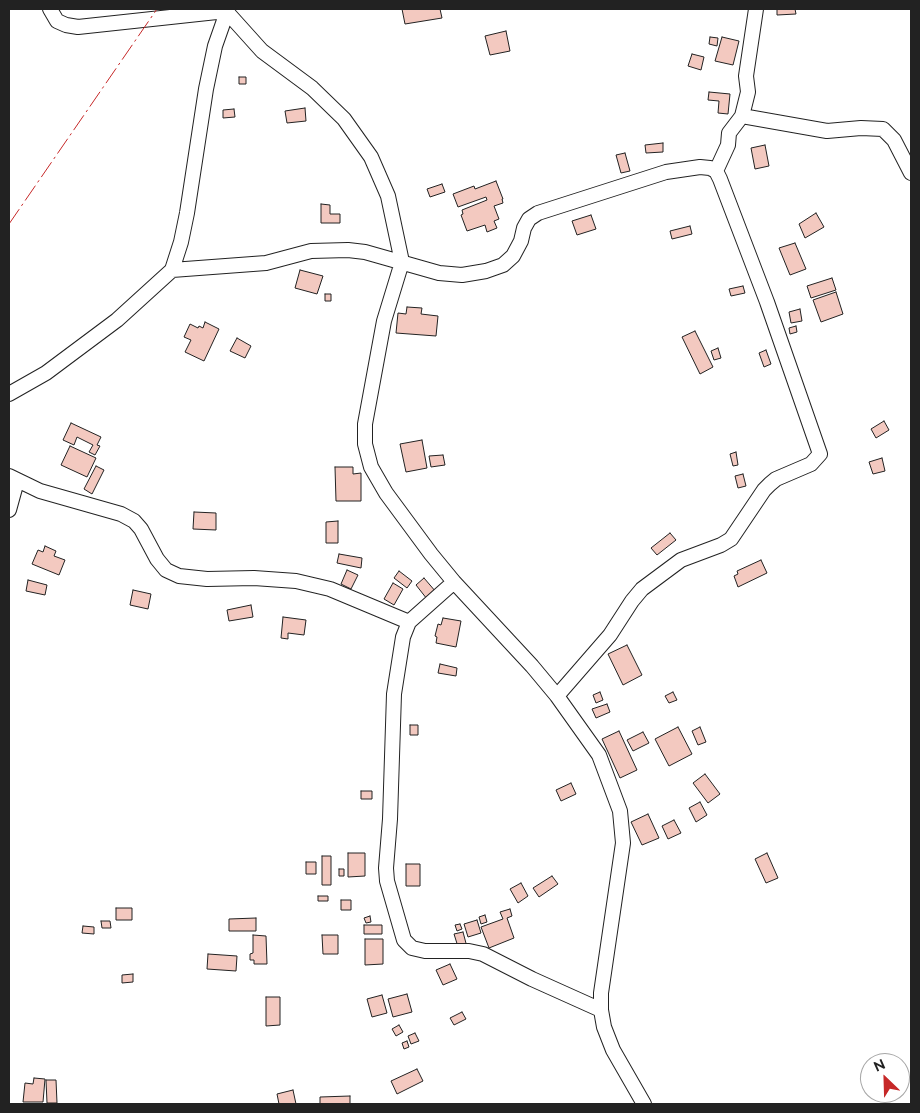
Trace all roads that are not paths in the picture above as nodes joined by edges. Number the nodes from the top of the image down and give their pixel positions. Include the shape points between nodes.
1 (50, 9) edge
2 (756, 9) edge
3 (227, 10) edge
4 (742, 116) junction
5 (716, 171) junction
6 (911, 173) edge
7 (402, 262) junction
8 (172, 270) junction
9 (9, 394) edge
10 (13, 479) edge
11 (9, 510) edge
12 (454, 582) junction
13 (409, 622) junction
14 (557, 696) junction
15 (601, 1010) junction
16 (644, 1104) edge

1 - 3 street via 57,21 78,26
2 - 4 street via 746,76 748,92
3 - 7 street via 262,51 312,88 344,119 371,157 388,196
3 - 8 street via 215,46 181,242
4 - 5 street via 730,133
4 - 6 street via 827,131 883,129 894,140
5 - 7 street via 700,167 666,172 538,213 529,219 513,256 503,265 486,271 439,274
5 - 14 street via 767,302 820,454 811,464 770,484 731,539 681,560 642,589 610,634
7 - 8 street via 365,252 329,250 311,251 266,263
7 - 12 street via 384,321 365,424 365,444 371,467 386,493
8 - 9 street via 117,320 46,373
10 - 11 street
10 - 13 street via 134,521 166,570 179,576 296,581 330,589
12 - 13 street
12 - 14 street
13 - 15 street via 403,637 394,694 386,868 404,940 412,948 425,952 470,951 483,954
14 - 15 street via 600,755 620,811 623,843
15 - 16 street via 612,1050

